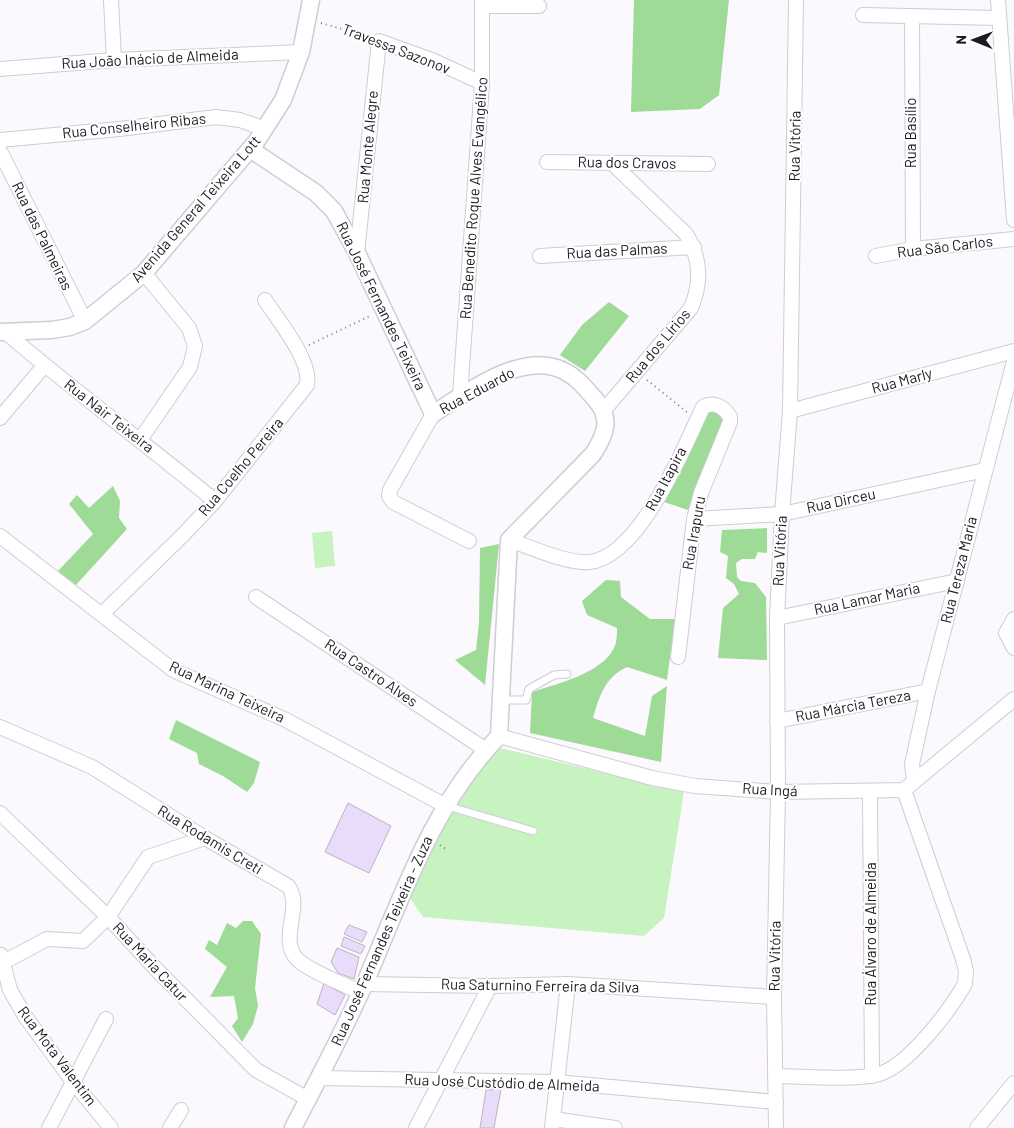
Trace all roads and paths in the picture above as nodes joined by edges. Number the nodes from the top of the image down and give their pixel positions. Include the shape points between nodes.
1 (111, 0) edge
2 (311, 0) edge
3 (796, 0) edge
4 (998, 0) edge
5 (482, 3) edge
6 (515, 3) edge
7 (540, 6) dead end
8 (863, 15) dead end
9 (912, 16) junction
10 (999, 18) junction
11 (307, 20) junction
12 (379, 40) junction
13 (301, 52) junction
14 (114, 60) junction
15 (0, 69) edge
16 (482, 84) junction
17 (265, 129) junction
18 (0, 140) edge
19 (250, 149) junction
20 (0, 151) edge
21 (546, 162) dead end
22 (613, 164) junction
23 (708, 164) dead end
24 (1014, 220) edge
25 (1014, 239) edge
26 (694, 247) junction
27 (913, 249) junction
28 (357, 253) junction
29 (540, 256) dead end
30 (876, 256) dead end
31 (144, 273) junction
32 (265, 300) dead end
33 (383, 309) junction
34 (85, 321) junction
35 (2, 332) edge
36 (298, 351) junction
37 (1014, 351) edge
38 (1014, 361) edge
39 (44, 366) junction
40 (638, 372) junction
41 (460, 396) junction
42 (604, 410) junction
43 (790, 410) junction
44 (434, 414) junction
45 (700, 414) junction
46 (0, 418) edge
47 (140, 440) junction
48 (985, 470) junction
49 (214, 501) junction
50 (782, 514) junction
51 (694, 519) junction
52 (0, 536) edge
53 (509, 540) junction
54 (469, 541) dead end
55 (957, 581) junction
56 (256, 597) dead end
57 (102, 614) junction
58 (777, 618) junction
59 (1014, 619) edge
60 (1014, 648) edge
61 (678, 657) dead end
62 (567, 674) dead end
63 (928, 691) junction
64 (1014, 699) edge
65 (501, 700) junction
66 (777, 721) junction
67 (0, 727) edge
68 (499, 736) junction
69 (486, 750) junction
70 (914, 780) junction
71 (904, 790) junction
72 (778, 792) junction
73 (870, 792) junction
74 (446, 806) junction
75 (0, 813) edge
76 (533, 831) dead end
77 (205, 838) junction
78 (108, 917) junction
79 (1, 959) edge
80 (568, 984) junction
81 (490, 986) junction
82 (362, 988) junction
83 (774, 998) junction
84 (106, 1019) dead end
85 (776, 1076) junction
86 (872, 1076) junction
87 (318, 1078) junction
88 (441, 1081) junction
89 (557, 1082) junction
90 (74, 1083) junction
91 (1014, 1083) edge
92 (308, 1099) junction
93 (776, 1102) junction
94 (180, 1110) dead end
95 (553, 1123) edge
96 (49, 1128) edge
97 (111, 1128) edge
98 (170, 1128) edge
99 (293, 1128) edge
100 (416, 1128) edge
101 (615, 1128) edge
102 (776, 1128) edge
103 (977, 1128) edge

1 - 14 street
2 - 11 street, Avenida General Teixeira Lott
3 - 43 street, Rua Vitória
4 - 10 street
5 - 6 street
5 - 16 street, Rua Benedito Roque Alves Evangélico
6 - 7 street
8 - 9 street
9 - 10 street
9 - 27 street, Rua Basílio
10 - 24 street
11 - 12 path, Travessa Sazonov
11 - 13 street, Avenida General Teixeira Lott
12 - 16 street, Travessa Sazonov
12 - 28 street, Rua Monte Alegre
13 - 14 street, Rua João Inácio de Almeida
13 - 17 street, Avenida General Teixeira Lott via 283,100
14 - 15 street, Rua João Inácio de Almeida
16 - 41 street, Rua Benedito Roque Alves Evangélico
17 - 18 street, Rua Conselheiro Ribas via 240,120 216,117
17 - 19 street, Avenida General Teixeira Lott
19 - 28 street, Rua José Fernandes Teixeira via 325,202 342,224
19 - 31 street, Avenida General Teixeira Lott
20 - 34 street, Rua das Palmeiras
21 - 22 street, Rua dos Cravos
22 - 23 street, Rua dos Cravos
22 - 26 street via 686,234
25 - 27 street, Rua São Carlos
26 - 29 street, Rua das Palmas
26 - 40 street, Rua dos Lírios via 699,279 691,308
27 - 30 street, Rua São Carlos
28 - 33 street, Rua José Fernandes Teixeira
31 - 34 street, Avenida General Teixeira Lott
31 - 47 street via 189,328 195,346 190,367
32 - 36 street, Rua Coelho Pereira
33 - 36 path
33 - 44 street, Rua José Fernandes Teixeira
34 - 35 street, Avenida General Teixeira Lott via 52,330
35 - 39 street, Rua Nair Teixeira
36 - 49 street, Rua Coelho Pereira via 308,380 304,391
37 - 43 street, Rua Marly
38 - 48 street, Rua Tereza Maria
39 - 46 street
39 - 47 street, Rua Nair Teixeira
40 - 42 street, Rua dos Lírios
40 - 45 path
41 - 42 street, Rua Eduardo via 514,369 548,366 563,370 580,381
41 - 44 street, Rua Eduardo
42 - 53 street via 604,434 593,454
43 - 50 street, Rua Vitória
44 - 54 street, Rua Eduardo via 389,496 393,502
45 - 51 street, Rua Irapuru via 712,405 720,407 730,417 700,493
45 - 53 street, Rua Itapira via 649,513 608,556 596,561 580,561
47 - 49 street, Rua Nair Teixeira
48 - 50 street, Rua Dirceu
48 - 55 street, Rua Tereza Maria
49 - 57 street, Rua Coelho Pereira
50 - 51 street, Rua Dirceu
50 - 58 street, Rua Vitória
51 - 61 street, Rua Irapuru
52 - 57 street, Rua Marina Teixeira
53 - 65 street
55 - 58 street, Rua Lamar Maria
55 - 63 street, Rua Tereza Maria
56 - 69 street, Rua Castro Alves
57 - 74 street, Rua Marina Teixeira via 173,670 286,720
58 - 66 street, Rua Vitória
59 - 60 street via 1006,633
62 - 65 lane via 554,676 529,689 526,700
63 - 66 street, Rua Márcia Tereza
63 - 70 street, Rua Tereza Maria via 912,764
64 - 70 street
65 - 68 street
66 - 72 street, Rua Vitória
67 - 77 street, Rua Rodamis Creti via 92,767
68 - 69 street, Rua José Fernandes Teixeira - Zuza
68 - 72 street, Rua Ingá via 674,783
69 - 74 street, Rua José Fernandes Teixeira - Zuza
70 - 71 street
71 - 73 street, Rua Ingá
71 - 86 street via 967,978 960,993 917,1047 890,1069
72 - 73 street, Rua Ingá
72 - 83 street, Rua Vitória
73 - 86 street, Rua Álvaro de Almeida
74 - 76 lane
74 - 82 street, Rua José Fernandes Teixeira - Zuza via 406,882
75 - 78 street, Rua Maria Catur
77 - 78 street via 148,857
77 - 82 street, Rua Rodamis Creti via 288,886 293,898 291,951 304,964
78 - 79 street via 82,941 47,939
78 - 92 street, Rua Maria Catur via 256,1070
79 - 90 street, Rua Mota Valentim via 16,1002
80 - 81 street, Rua Saturnino Ferreira da Silva
80 - 83 street, Rua Saturnino Ferreira da Silva
80 - 89 street
81 - 82 street, Rua Saturnino Ferreira da Silva
81 - 88 street
82 - 87 street, Rua José Fernandes Teixeira - Zuza
83 - 85 street, Rua Vitória
84 - 90 street
85 - 86 street
85 - 93 street, Rua Vitória
87 - 88 street, Rua José Custódio de Almeida
87 - 92 street, Rua José Fernandes Teixeira - Zuza
88 - 89 street, Rua José Custódio de Almeida
88 - 100 street
89 - 93 street, Rua José Custódio de Almeida
89 - 95 street
90 - 96 street
90 - 97 street, Rua Mota Valentim
91 - 103 street
92 - 99 street, Rua José Fernandes Teixeira - Zuza
93 - 102 street, Rua Vitória
94 - 98 street
95 - 101 street

